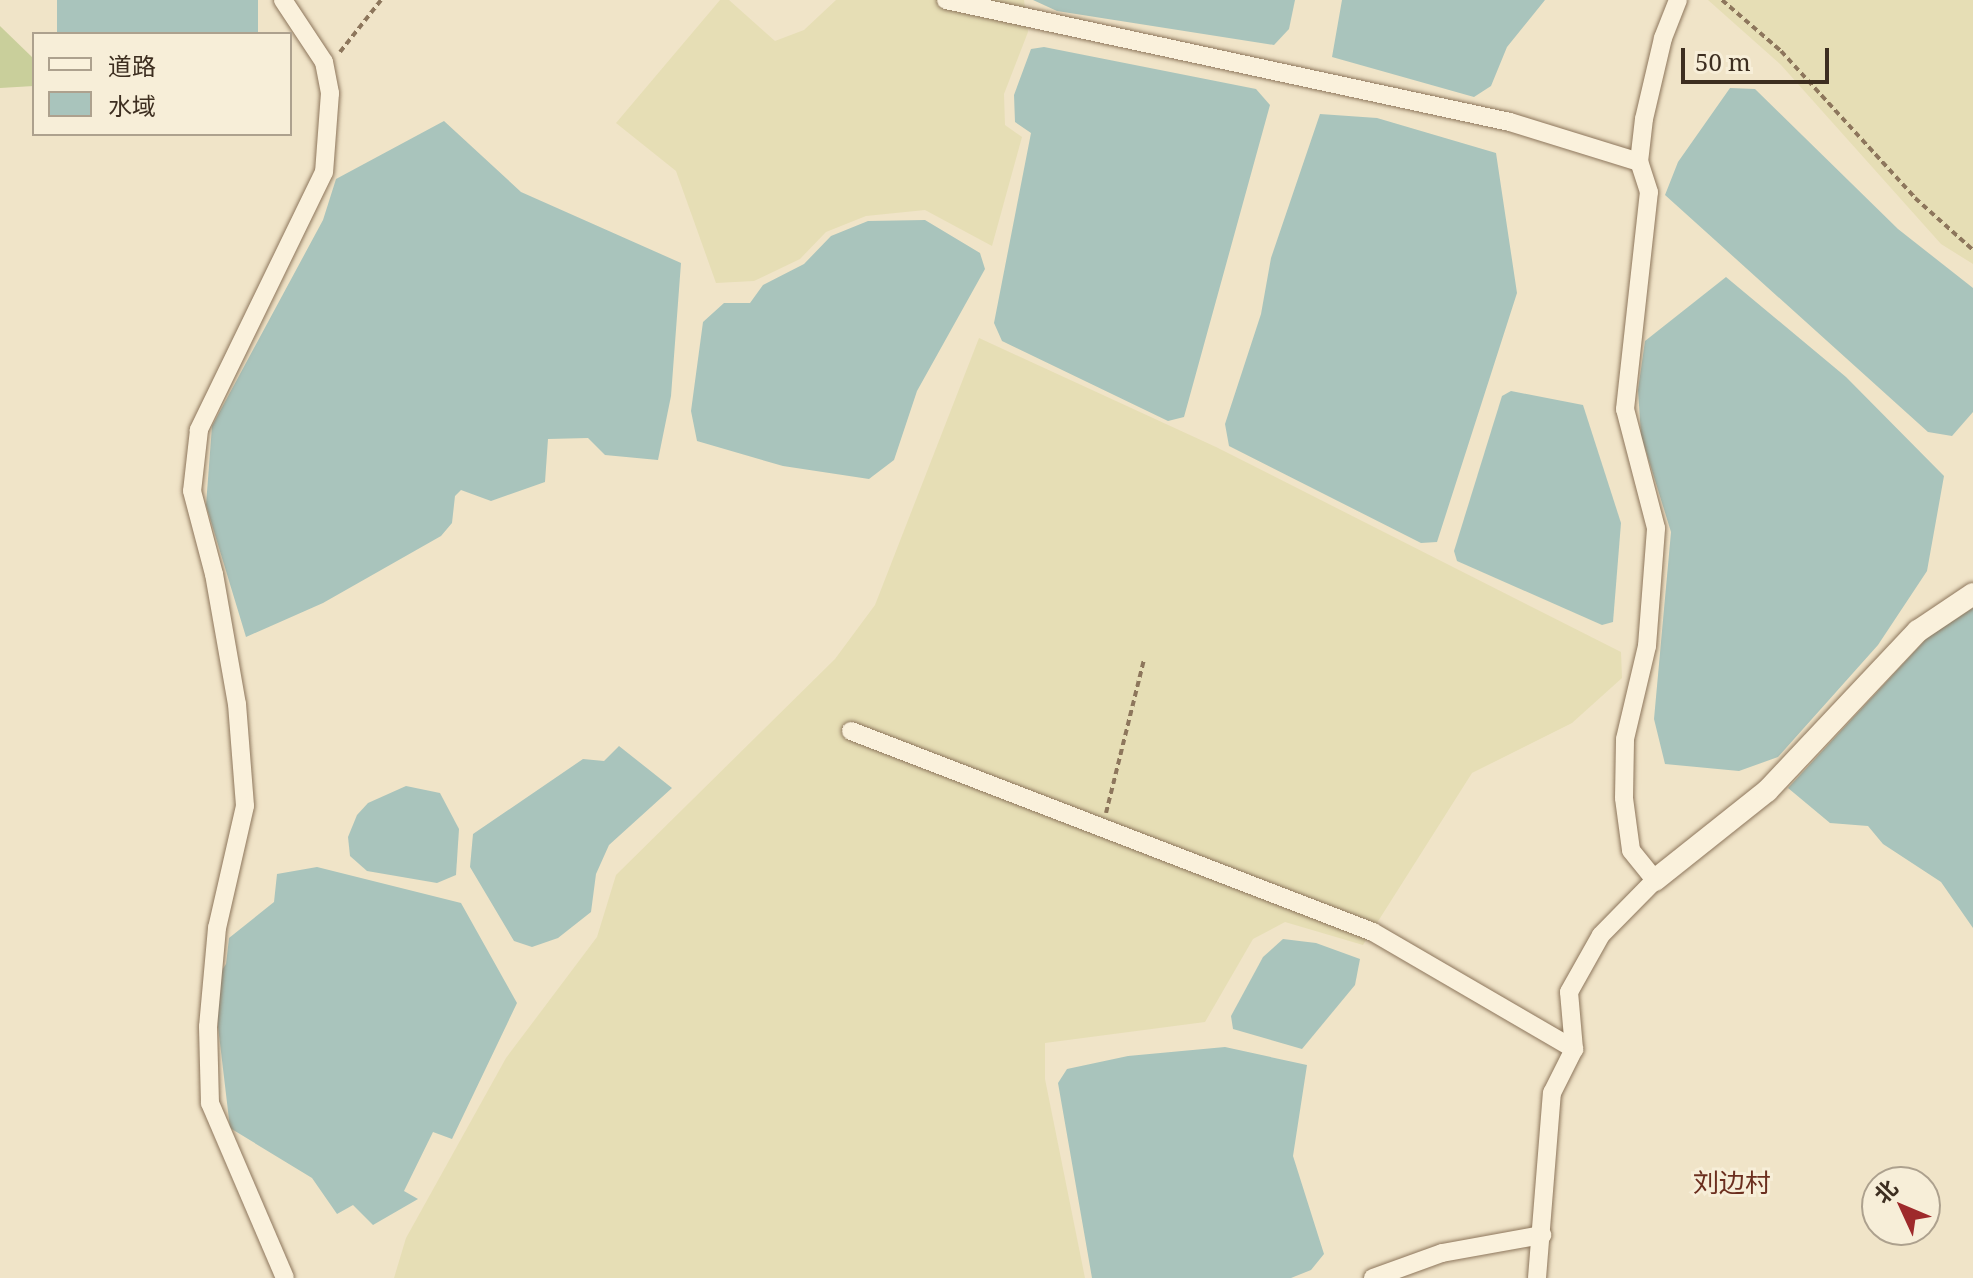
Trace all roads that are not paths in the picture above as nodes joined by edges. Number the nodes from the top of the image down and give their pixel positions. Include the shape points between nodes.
1 (283, 0) edge
2 (946, 0) edge
3 (1678, 0) edge
4 (1639, 162) junction
5 (1973, 594) edge
6 (851, 731) dead end
7 (1655, 880) junction
8 (1574, 1049) junction
9 (1542, 1235) junction
10 (285, 1278) edge
11 (1373, 1278) edge
12 (1537, 1278) edge

1 - 10 street via 324,62 330,93 324,172 199,430 192,491 214,574 237,704 245,806 217,928 208,1027 210,1103
2 - 4 street via 1510,122
3 - 4 street via 1663,38
4 - 7 street via 1649,192 1625,409 1656,528 1647,646 1625,739 1624,798 1631,850
5 - 7 street via 1918,631 1767,791
6 - 8 street via 1373,932
7 - 8 street via 1601,935 1569,992
8 - 9 street via 1552,1093
9 - 11 street via 1442,1253
9 - 12 street

